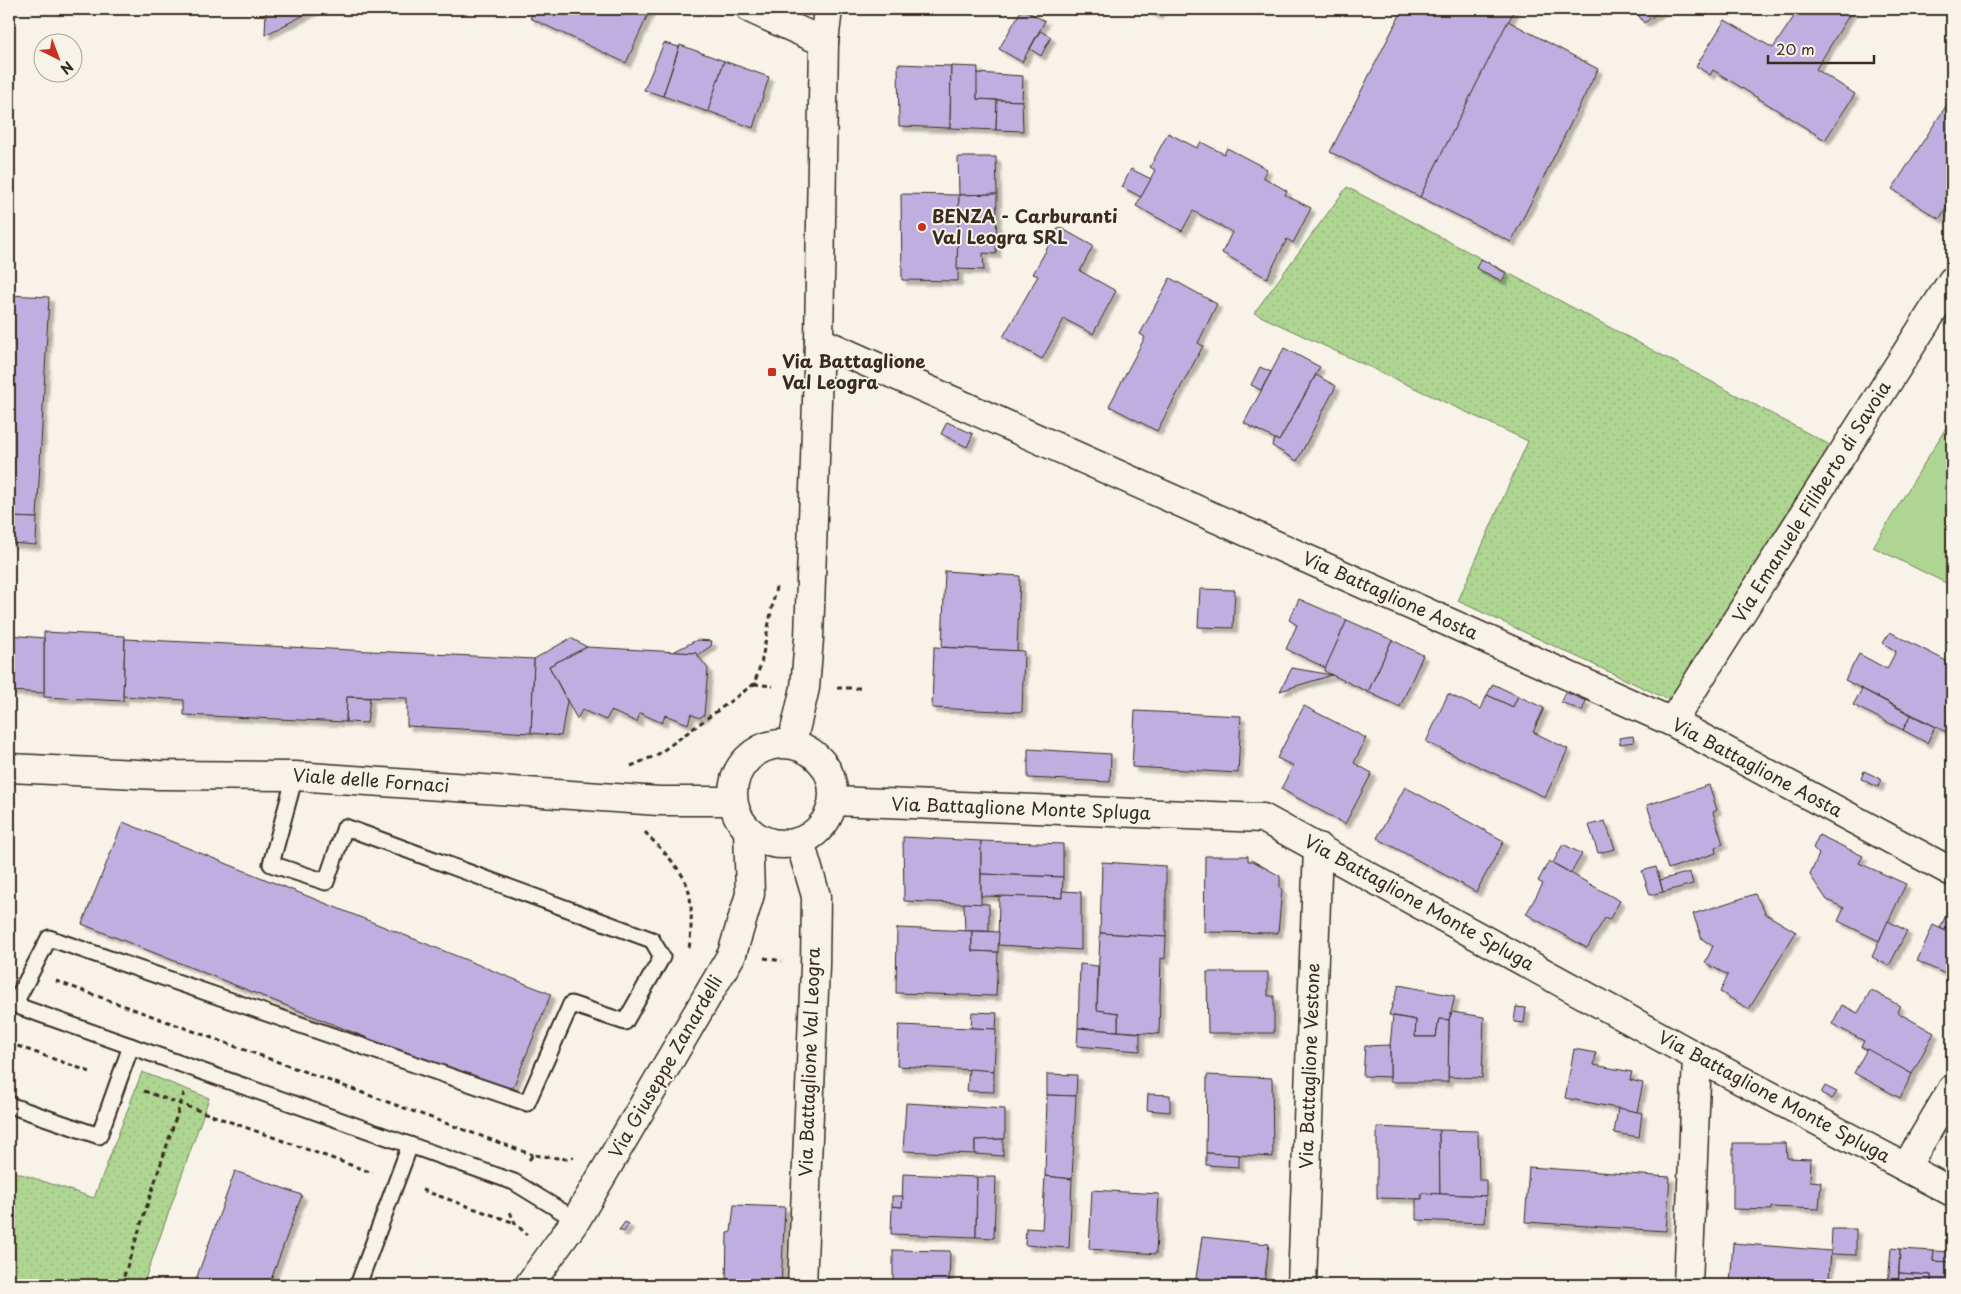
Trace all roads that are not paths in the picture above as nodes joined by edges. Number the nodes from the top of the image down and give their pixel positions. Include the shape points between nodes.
1 (751, 9) edge
2 (828, 9) edge
3 (824, 42) junction
4 (1952, 281) edge
5 (819, 341) junction
6 (1672, 722) junction
7 (792, 743) junction
8 (9, 768) edge
9 (295, 776) junction
10 (733, 801) junction
11 (834, 801) junction
12 (748, 830) junction
13 (800, 842) junction
14 (1318, 847) junction
15 (1952, 872) edge
16 (12, 1004) edge
17 (131, 1046) junction
18 (1697, 1057) junction
19 (1952, 1089) edge
20 (9, 1105) edge
21 (410, 1145) junction
22 (1906, 1167) junction
23 (1952, 1192) edge
24 (576, 1220) junction
25 (358, 1285) edge
26 (529, 1285) edge
27 (802, 1285) edge
28 (1302, 1285) edge
29 (1688, 1285) edge

1 - 3 street
2 - 3 street
3 - 5 street
4 - 6 street, Via Emanuele Filiberto di Savoia
5 - 6 street, Via Battaglione Aosta
5 - 7 street via 809,638 805,688
6 - 15 street, Via Battaglione Aosta
7 - 10 street via 768,745 748,758 735,777
7 - 11 street via 811,751 825,764 833,782
8 - 9 street, Viale delle Fornaci via 159,775
9 - 10 street, Viale delle Fornaci via 659,801
9 - 16 lane via 271,864 326,882 345,827 652,940 662,957 625,1022 571,1004 527,1104 49,938
10 - 12 street via 741,822
11 - 13 street via 822,826
11 - 14 street, Via Battaglione Monte Spluga via 1263,818
12 - 13 street via 764,841 782,845
12 - 24 street, Via Giuseppe Zanardelli via 750,894 732,954
13 - 27 street, Via Battaglione Val Leogra via 816,896
14 - 18 street, Via Battaglione Monte Spluga
14 - 28 street, Via Battaglione Vestone
16 - 17 lane
17 - 20 lane via 99,1136
17 - 21 lane
18 - 22 street, Via Battaglione Monte Spluga
18 - 29 street
19 - 22 street
21 - 24 lane via 514,1182
21 - 25 lane
22 - 23 street, Via Battaglione Monte Spluga
24 - 26 street, Via Giuseppe Zanardelli

